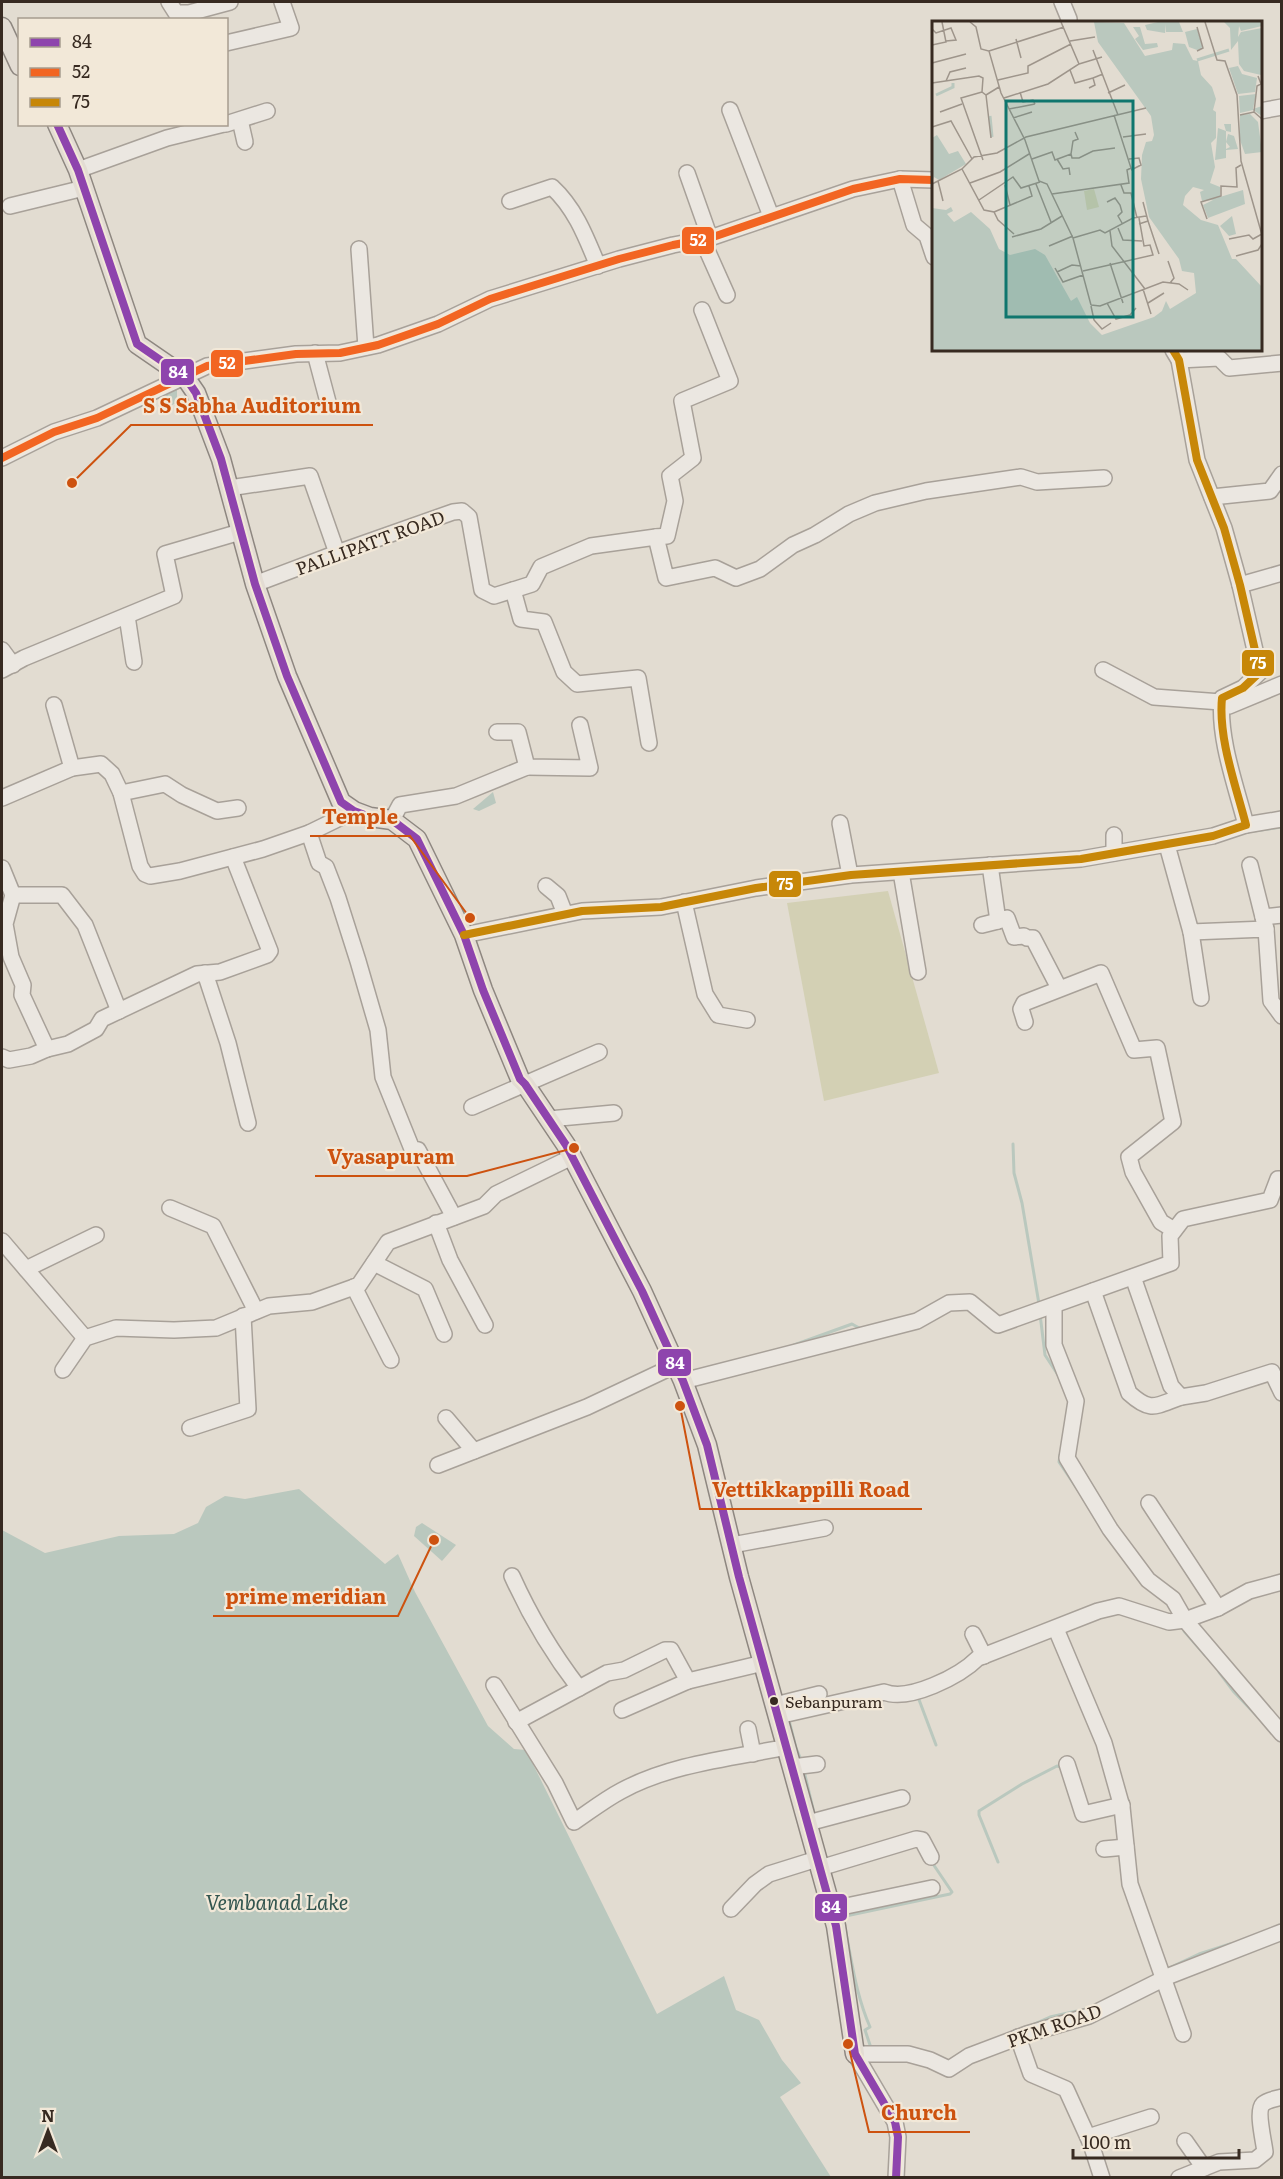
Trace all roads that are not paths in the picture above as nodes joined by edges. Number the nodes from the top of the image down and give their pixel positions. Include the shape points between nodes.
1 (169, 2) edge
2 (230, 2) edge
3 (282, 2) edge
4 (1062, 2) edge
5 (1068, 21) edge
6 (2, 27) edge
7 (228, 43) edge
8 (18, 62) edge
9 (1281, 107) edge
10 (730, 110) dead end
11 (267, 111) dead end
12 (1262, 111) edge
13 (230, 123) edge
14 (58, 126) edge
15 (217, 126) edge
16 (245, 142) dead end
17 (78, 170) junction
18 (687, 173) dead end
19 (900, 179) junction
20 (932, 180) edge
21 (84, 188) junction
22 (510, 201) dead end
23 (10, 206) dead end
24 (771, 216) junction
25 (706, 239) junction
26 (359, 249) dead end
27 (932, 254) edge
28 (598, 266) junction
29 (727, 295) dead end
30 (702, 310) dead end
31 (366, 347) junction
32 (315, 353) junction
33 (1176, 355) edge
34 (1281, 363) edge
35 (185, 377) junction
36 (328, 402) dead end
37 (2, 458) edge
38 (1281, 474) edge
39 (1104, 478) dead end
40 (229, 488) junction
41 (1212, 497) junction
42 (240, 532) junction
43 (656, 537) junction
44 (337, 552) junction
45 (1281, 573) edge
46 (255, 585) junction
47 (1240, 585) junction
48 (513, 590) junction
49 (127, 616) junction
50 (2, 650) edge
51 (134, 662) dead end
52 (7, 668) edge
53 (1102, 670) dead end
54 (1281, 684) edge
55 (54, 705) dead end
56 (1221, 706) junction
57 (580, 725) dead end
58 (497, 732) dead end
59 (649, 743) dead end
60 (527, 767) junction
61 (72, 768) junction
62 (121, 793) junction
63 (2, 798) edge
64 (238, 808) dead end
65 (354, 811) junction
66 (1281, 819) edge
67 (392, 820) junction
68 (840, 823) dead end
69 (1246, 825) junction
70 (309, 833) junction
71 (1114, 835) dead end
72 (1167, 845) junction
73 (1114, 853) junction
74 (233, 857) junction
75 (1250, 865) dead end
76 (990, 866) junction
77 (2, 868) edge
78 (901, 872) junction
79 (850, 875) junction
80 (546, 886) dead end
81 (13, 895) junction
82 (684, 902) junction
83 (565, 914) junction
84 (1281, 915) edge
85 (998, 921) junction
86 (1264, 923) junction
87 (982, 925) dead end
88 (1191, 932) junction
89 (464, 935) junction
90 (918, 972) dead end
91 (205, 973) junction
92 (1059, 988) junction
93 (1201, 998) dead end
94 (119, 1011) junction
95 (1281, 1016) edge
96 (747, 1020) dead end
97 (1025, 1022) dead end
98 (47, 1049) junction
99 (598, 1052) dead end
100 (2, 1057) edge
101 (525, 1084) junction
102 (472, 1107) dead end
103 (614, 1113) dead end
104 (549, 1119) junction
105 (248, 1123) dead end
106 (572, 1157) junction
107 (1281, 1179) edge
108 (170, 1208) dead end
109 (454, 1217) junction
110 (436, 1223) junction
111 (1174, 1230) junction
112 (96, 1235) dead end
113 (2, 1241) edge
114 (8, 1260) edge
115 (374, 1263) junction
116 (26, 1269) junction
117 (1133, 1277) junction
118 (354, 1287) junction
119 (1093, 1291) junction
120 (1054, 1306) junction
121 (250, 1313) junction
122 (485, 1325) dead end
123 (444, 1334) dead end
124 (85, 1338) junction
125 (391, 1360) dead end
126 (63, 1370) dead end
127 (680, 1373) junction
128 (1281, 1393) edge
129 (1181, 1397) junction
130 (446, 1418) dead end
131 (190, 1428) dead end
132 (474, 1451) junction
133 (438, 1465) dead end
134 (1149, 1503) dead end
135 (825, 1528) dead end
136 (732, 1545) junction
137 (512, 1576) dead end
138 (1281, 1582) edge
139 (1218, 1608) junction
140 (1177, 1621) junction
141 (1056, 1629) junction
142 (973, 1634) dead end
143 (984, 1656) junction
144 (763, 1664) junction
145 (688, 1681) junction
146 (494, 1685) dead end
147 (579, 1688) junction
148 (819, 1694) dead end
149 (622, 1710) dead end
150 (776, 1711) junction
151 (516, 1722) junction
152 (748, 1728) dead end
153 (1281, 1734) edge
154 (787, 1747) junction
155 (753, 1754) junction
156 (817, 1764) dead end
157 (1067, 1764) dead end
158 (792, 1767) junction
159 (902, 1798) dead end
160 (1122, 1805) junction
161 (807, 1823) junction
162 (1126, 1846) junction
163 (1104, 1850) dead end
164 (931, 1857) dead end
165 (819, 1863) junction
166 (932, 1888) dead end
167 (731, 1909) dead end
168 (832, 1909) junction
169 (1281, 1932) edge
170 (1164, 1979) junction
171 (1184, 2034) dead end
172 (1018, 2037) junction
173 (855, 2054) junction
174 (1281, 2097) edge
175 (1151, 2117) dead end
176 (1088, 2137) junction
177 (1185, 2141) dead end
178 (1204, 2168) junction
179 (896, 2178) edge
180 (1102, 2178) edge
181 (1179, 2178) edge

1 - 2 street via 176,13
3 - 7 street via 291,28
4 - 5 street
6 - 8 main road
9 - 12 street
10 - 24 street
11 - 13 street
13 - 16 street
14 - 17 main road
15 - 17 street via 167,138
17 - 21 main road
18 - 25 street
19 - 20 street
19 - 24 street via 854,189
19 - 27 street via 914,225 927,236
21 - 23 street
21 - 35 main road via 137,344
22 - 28 street via 552,187 578,218
24 - 25 street
25 - 28 street via 673,244
25 - 29 street
26 - 31 street
28 - 31 street via 490,299 438,324
30 - 43 street via 730,381 682,401 693,458 670,476 675,501 667,536
31 - 32 street
32 - 35 street via 244,359 207,366
32 - 36 street
33 - 34 street via 1219,358 1229,368
33 - 41 street via 1197,460
35 - 37 street
35 - 40 main road via 196,393
38 - 41 street via 1270,491
39 - 43 street via 1037,482 1021,477 875,503 793,545 760,569 736,578 715,568 666,578
40 - 42 main road
40 - 44 street via 310,476
41 - 47 street
42 - 46 main road
42 - 49 street via 165,554 174,596
43 - 48 street, PALLIPATT ROAD via 591,546 541,567 532,584
44 - 46 street, PALLIPATT ROAD
44 - 48 street, PALLIPATT ROAD via 462,511 469,517 482,590 494,596
45 - 47 street
46 - 65 main road via 287,676 341,802
47 - 56 street via 1260,672 1243,688 1222,698
48 - 59 street via 521,619 544,622 564,672 577,684 638,678
49 - 51 street
49 - 52 street
50 - 52 street
53 - 56 street via 1154,697
54 - 56 street
55 - 61 street
56 - 69 street
57 - 60 street via 590,768
58 - 60 street via 518,732
60 - 67 street via 456,796 400,805
61 - 62 street via 101,764 112,774
61 - 63 street
62 - 64 street via 165,784 218,811
62 - 74 street via 145,874 180,871
65 - 67 main road
65 - 70 street
66 - 69 street
67 - 89 main road via 417,839
68 - 79 street
69 - 72 street
70 - 74 street
70 - 109 street via 319,863 326,867 338,898 358,961 378,1030 383,1077 412,1149 418,1150
71 - 73 street
72 - 73 street
72 - 88 street
73 - 76 street
74 - 91 street via 270,951 220,972
75 - 86 street
76 - 78 street
76 - 85 street
77 - 81 street
78 - 79 street
78 - 90 street
79 - 82 street
80 - 83 street via 558,896
81 - 94 street via 62,895 85,925
81 - 98 street via 5,924 11,957 23,985 22,995
82 - 83 street
82 - 96 street via 705,994 717,1015
83 - 89 street
84 - 86 street
85 - 87 street
85 - 92 street via 1007,918 1014,937 1034,938
86 - 88 street
86 - 95 street via 1271,1000
88 - 93 street
89 - 101 main road via 483,990
91 - 94 street
91 - 105 street
92 - 97 street via 1024,1003 1021,1009
92 - 111 street via 1101,973 1134,1050 1157,1048 1173,1122 1129,1157 1133,1172 1161,1222
94 - 98 street via 68,1044
98 - 100 street via 9,1060
99 - 101 street
101 - 102 street
101 - 104 main road
103 - 104 street
104 - 106 main road
106 - 109 street via 496,1194 484,1206
106 - 127 main road
107 - 111 street via 1270,1200 1183,1219
108 - 121 street via 213,1226
109 - 110 street
110 - 115 street via 388,1242
110 - 122 street via 450,1260
111 - 117 street via 1170,1236 1172,1263
112 - 116 street
113 - 114 street
114 - 116 street
115 - 118 street
115 - 123 street via 425,1289
116 - 124 street
117 - 119 street
117 - 129 street via 1171,1386
118 - 121 street via 312,1302 269,1306
118 - 125 street
119 - 120 street
119 - 129 street via 1129,1393 1141,1404 1152,1407
120 - 127 street via 998,1326 970,1302 949,1303 917,1321
120 - 140 street via 1054,1345 1077,1401 1067,1458 1110,1529 1148,1580 1173,1599
121 - 124 street via 216,1328 116,1328
121 - 131 street via 248,1409
124 - 126 street
127 - 132 street via 637,1384
127 - 136 main road via 707,1445
128 - 129 street via 1272,1372
130 - 132 street
132 - 133 street
134 - 139 street
135 - 136 street
136 - 144 main road
137 - 147 street via 528,1611
138 - 139 street via 1249,1591
139 - 140 street
140 - 141 street via 1119,1606
140 - 153 street
141 - 143 street
141 - 160 street via 1104,1743
142 - 143 street
143 - 150 street via 966,1670 917,1691 892,1696 884,1692
144 - 145 street
144 - 150 main road
145 - 147 street via 671,1650 665,1650
145 - 149 street
146 - 151 street
147 - 151 street
148 - 150 street
150 - 154 main road
151 - 155 street via 555,1783 574,1822 621,1791 652,1778
152 - 155 street
154 - 155 street
154 - 158 main road
156 - 158 street
157 - 160 street via 1083,1814
158 - 161 main road
159 - 161 street
160 - 162 street
161 - 165 main road
162 - 163 street
162 - 170 street via 1130,1884
164 - 165 street via 922,1840 916,1839
165 - 167 street via 769,1874
165 - 168 main road
166 - 168 street
168 - 173 main road
169 - 170 street, PKM ROAD
170 - 171 street
170 - 172 street, PKM ROAD via 1089,2016
172 - 173 street, PKM ROAD via 969,2056 949,2069 908,2054
172 - 176 street via 1031,2074 1066,2089
173 - 179 street via 895,2122
174 - 178 street via 1261,2107 1265,2152 1255,2160 1219,2162
175 - 176 street
176 - 180 street
177 - 178 street
178 - 181 street

